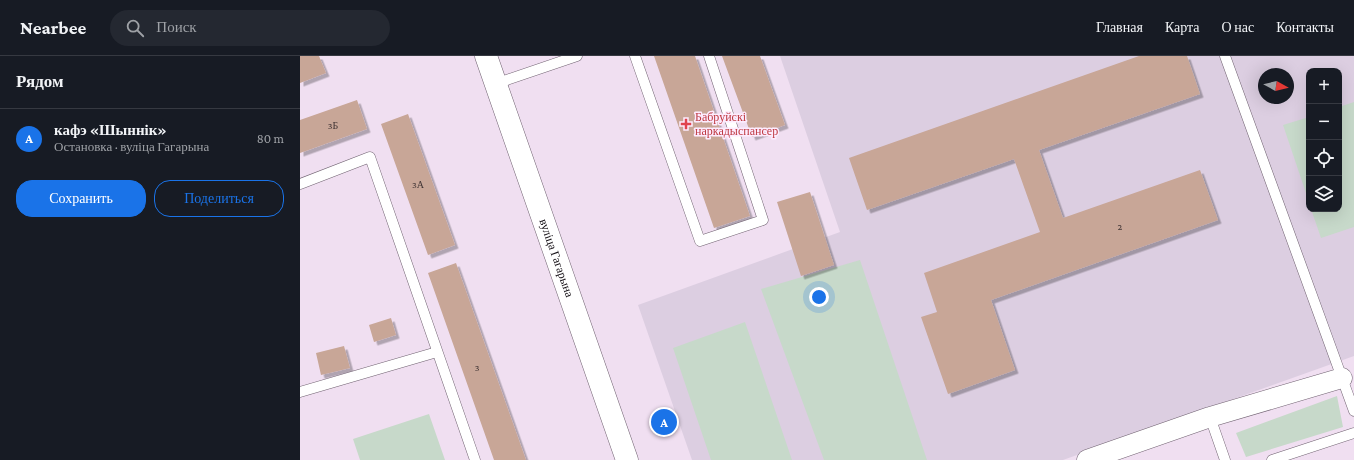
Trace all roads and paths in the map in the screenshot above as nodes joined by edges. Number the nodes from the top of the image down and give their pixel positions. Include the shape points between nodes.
1 (486, 56) edge
2 (577, 56) edge
3 (635, 56) edge
4 (709, 56) edge
5 (1225, 56) edge
6 (495, 84) junction
7 (300, 184) edge
8 (437, 352) junction
9 (1342, 378) junction
10 (300, 392) edge
11 (1354, 411) edge
12 (1210, 417) junction
13 (1354, 433) edge
14 (475, 460) edge
15 (627, 460) edge
16 (1087, 460) edge
17 (1224, 460) edge
18 (1272, 460) edge

1 - 6 main road, вуліца Гагарына
2 - 6 lane
3 - 4 lane via 700,241 763,220
5 - 9 lane
6 - 15 main road, вуліца Гагарына
7 - 8 lane via 370,157
8 - 10 lane
8 - 14 lane
9 - 11 lane
9 - 12 street
12 - 16 street
12 - 17 lane
13 - 18 lane

